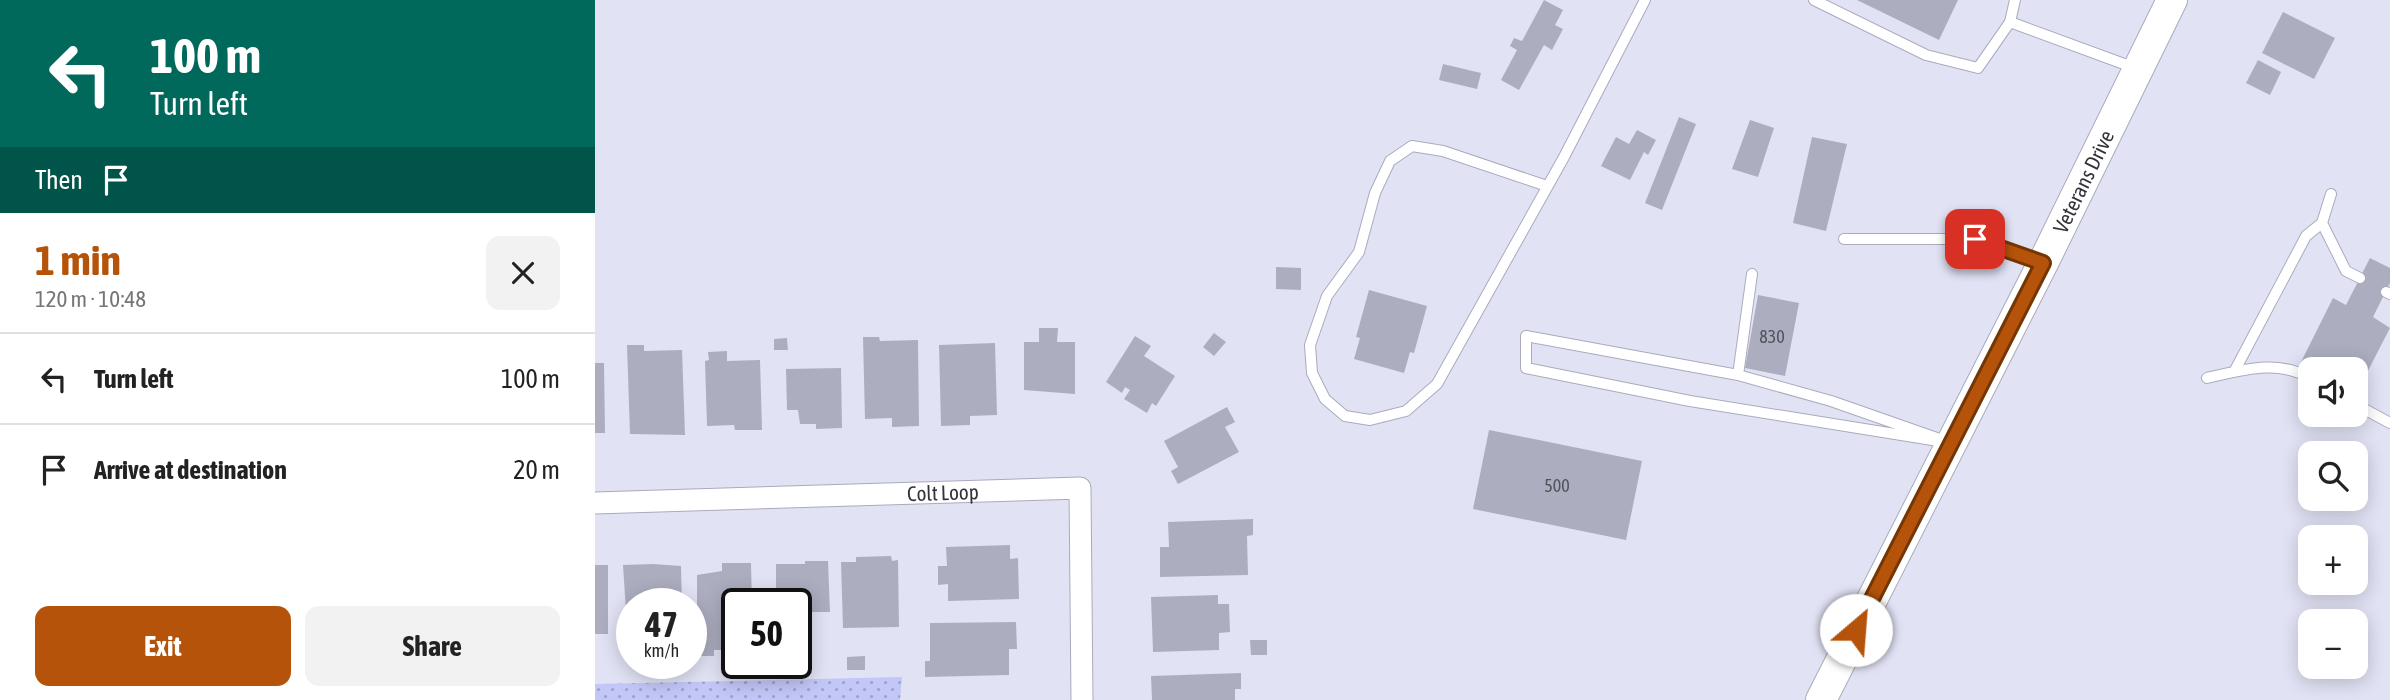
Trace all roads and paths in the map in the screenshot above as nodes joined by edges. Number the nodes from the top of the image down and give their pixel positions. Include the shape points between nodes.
1 (1814, 0) edge
2 (2015, 0) edge
3 (2172, 0) edge
4 (1641, 1) edge
5 (2010, 23) junction
6 (2138, 69) junction
7 (1547, 187) junction
8 (2331, 194) dead end
9 (2322, 223) junction
10 (1844, 239) dead end
11 (2043, 263) junction
12 (1752, 274) dead end
13 (2360, 278) dead end
14 (2298, 371) edge
15 (2234, 372) junction
16 (1738, 375) junction
17 (2207, 379) dead end
18 (2368, 411) edge
19 (2390, 423) edge
20 (1951, 443) junction
21 (595, 503) edge
22 (1081, 700) edge
23 (1821, 700) edge

1 - 5 lane via 1926,55 1978,68
2 - 5 lane
3 - 6 main road, Veterans Drive
4 - 7 lane
5 - 6 lane
6 - 11 main road, Veterans Drive
7 - 7 lane via 1437,384 1406,411 1370,420 1345,416 1325,399 1312,373 1310,345 1327,296 1359,252 1375,193 1390,161 1412,146 1443,151
8 - 9 lane
9 - 13 lane via 2346,271
9 - 15 lane via 2306,236
10 - 11 lane via 1975,239
11 - 20 main road, Veterans Drive
12 - 16 lane
14 - 15 lane via 2256,367
15 - 17 lane
16 - 20 lane via 1831,401
16 - 20 lane via 1527,336 1526,368 1690,401
18 - 19 lane
20 - 23 main road, Veterans Drive
21 - 22 street, Colt Loop via 1080,488

